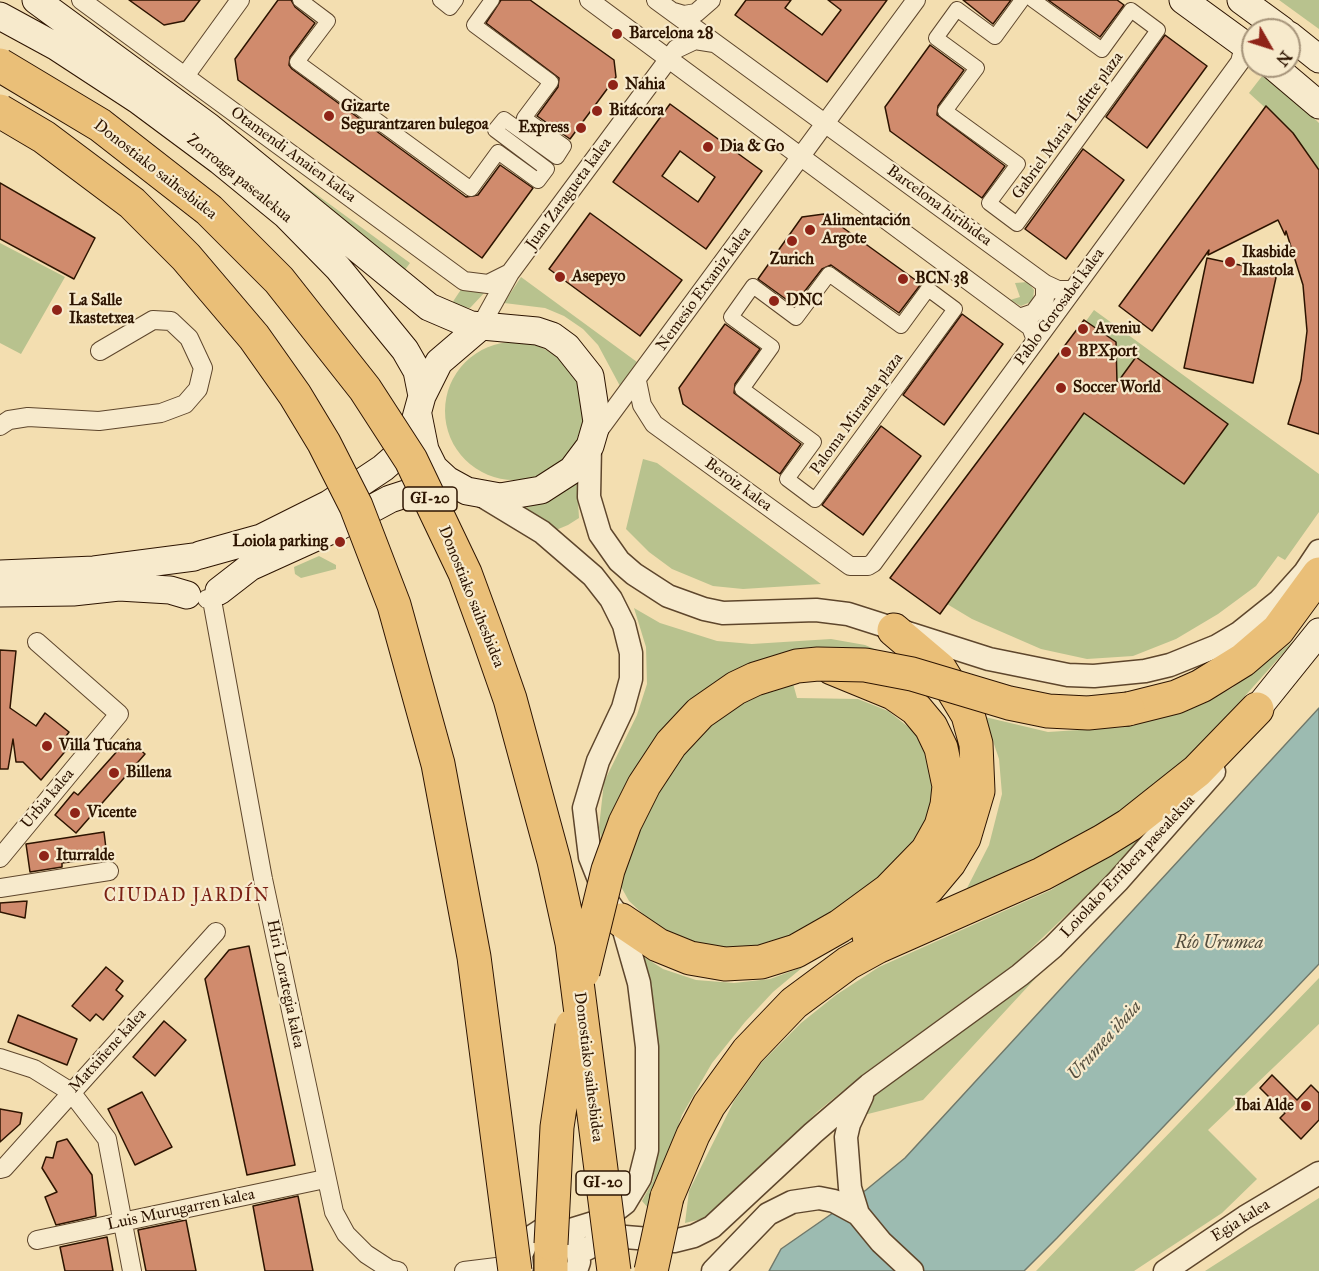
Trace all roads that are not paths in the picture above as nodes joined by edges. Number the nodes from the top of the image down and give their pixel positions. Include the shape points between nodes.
1 (36, 0) edge
2 (81, 0) edge
3 (240, 0) edge
4 (300, 0) edge
5 (440, 0) edge
6 (456, 0) edge
7 (492, 0) edge
8 (590, 0) edge
9 (656, 0) edge
10 (711, 0) edge
11 (916, 0) edge
12 (1022, 0) edge
13 (1033, 0) edge
14 (1183, 0) edge
15 (1241, 0) edge
16 (672, 12) junction
17 (0, 16) edge
18 (1266, 18) edge
19 (1241, 42) edge
20 (716, 44) junction
21 (651, 45) junction
22 (1301, 45) edge
23 (669, 58) junction
24 (1241, 58) edge
25 (1319, 59) edge
26 (0, 65) edge
27 (184, 76) junction
28 (656, 77) junction
29 (1287, 78) edge
30 (1319, 105) edge
31 (837, 107) junction
32 (0, 111) edge
33 (809, 112) junction
34 (825, 123) junction
35 (842, 135) junction
36 (814, 139) junction
37 (787, 144) junction
38 (802, 155) junction
39 (818, 169) junction
40 (789, 174) junction
41 (510, 273) junction
42 (1045, 284) junction
43 (1072, 290) junction
44 (954, 309) joint
45 (1019, 318) junction
46 (478, 321) junction
47 (1036, 340) junction
48 (100, 351) dead end
49 (636, 381) junction
50 (420, 406) junction
51 (0, 426) edge
52 (592, 442) junction
53 (468, 491) junction
54 (1319, 551) edge
55 (197, 556) junction
56 (861, 568) joint
57 (0, 574) edge
58 (1319, 574) edge
59 (0, 594) edge
60 (204, 595) junction
61 (894, 630) junction
62 (1319, 632) edge
63 (37, 642) dead end
64 (819, 664) junction
65 (1257, 709) junction
66 (0, 858) edge
67 (109, 871) dead end
68 (0, 888) edge
69 (621, 920) junction
70 (216, 932) dead end
71 (848, 963) junction
72 (0, 1058) edge
73 (869, 1085) junction
74 (71, 1092) junction
75 (0, 1169) edge
76 (1319, 1173) edge
77 (325, 1179) junction
78 (858, 1215) junction
79 (122, 1222) junction
80 (564, 1232) junction
81 (37, 1240) dead end
82 (577, 1262) edge
83 (528, 1269) edge
84 (391, 1270) edge
85 (132, 1271) edge
86 (464, 1271) edge
87 (614, 1271) edge
88 (651, 1271) edge
89 (713, 1271) edge
90 (912, 1271) edge
91 (1165, 1271) edge

1 - 46 main road, Zorroaga pasealekua via 209,127 429,307
2 - 27 street, Otamendi Anaien kalea
3 - 27 street
4 - 7 street via 328,21 297,62 471,189 498,152 538,181 548,169 495,130 504,119 557,157 564,146 524,118 551,82 474,25
5 - 6 street via 450,8
8 - 21 street
9 - 16 street, Barcelona hiribidea
10 - 16 street via 696,13
11 - 31 street, Nemesio Etxaniz kalea
12 - 13 street, Gabriel Maria Lafitte plaza via 995,37 957,9 936,38 977,68 945,111 1018,164 989,203 1017,224 1158,30 1131,10 1102,50
14 - 19 main road
15 - 18 main road
16 - 20 street, Barcelona hiribidea
17 - 50 main road, Zorroaga pasealekua via 57,47 138,100 286,215 338,268 405,350 417,371
20 - 23 street, Juan Zaragueta kalea via 688,42
20 - 33 street, Barcelona hiribidea
21 - 23 street
21 - 28 street via 660,60
22 - 25 main road
23 - 28 street, Juan Zaragueta kalea
23 - 37 street
24 - 43 street, Pablo Gorosabel kalea
26 - 87 highway, Donostiako saihesbidea / GI-20, bridge via 100,125 209,210 279,280 365,389 411,460 465,573 487,633 513,709 554,861 572,944
27 - 41 street, Otamendi Anaien kalea via 465,281 489,284
28 - 41 street, Juan Zaragueta kalea
29 - 30 main road
31 - 34 street, Nemesio Etxaniz kalea
31 - 35 street via 834,122
32 - 83 highway, bridge via 44,137 132,203 186,257 254,337 295,395 356,506 394,605 438,764
33 - 34 street, Barcelona hiribidea
33 - 36 street via 817,125
34 - 35 street, Barcelona hiribidea
34 - 36 street, Nemesio Etxaniz kalea
35 - 42 street, Barcelona hiribidea
36 - 37 street via 801,147
36 - 38 street, Nemesio Etxaniz kalea
37 - 38 street
38 - 39 street
38 - 40 street, Nemesio Etxaniz kalea
39 - 40 street via 803,165
39 - 45 street
40 - 49 street, Nemesio Etxaniz kalea
41 - 46 street, Juan Zaragueta kalea
42 - 43 street, Barcelona hiribidea via 1058,291
42 - 45 street via 1045,298 1034,313
43 - 47 street, Pablo Gorosabel kalea
44 - 44 street, Paloma Miranda plaza via 928,289 901,326 829,274 796,318 753,286 731,316 772,347 742,389 814,442 787,479 815,500
45 - 47 street via 1031,327
46 - 50 main road via 439,362
46 - 52 main road via 537,331 567,347 590,376 594,390 597,422
47 - 56 street, Pablo Gorosabel kalea via 873,563
48 - 51 street via 153,320 171,321 189,338 202,368 198,389 185,404 161,413 99,421 28,417
49 - 52 street, Nemesio Etxaniz kalea
49 - 56 street, Beroiz kalea via 642,405 654,424 845,563
50 - 53 main road via 425,450 435,468
50 - 55 main road via 411,436 399,454 359,486 261,538
52 - 53 main road via 572,470 541,490 506,497
52 - 61 street via 589,496 600,534 620,561 650,586 685,604 723,613 832,611
53 - 60 main road via 424,488 390,499 250,567
53 - 69 street via 542,532 577,560 611,599 624,625 631,652 631,679 623,708 590,782 584,808 590,856 608,902
54 - 61 street via 1279,601 1239,633 1194,656 1145,671 1094,676 1043,671
55 - 57 main road via 94,570
55 - 60 main road via 180,571 180,584
55 - 60 main road via 213,559 222,570 222,584
58 - 64 highway, bridge via 1278,630 1243,660 1176,697 1128,709 1048,711 889,668
59 - 60 main road via 119,587
60 - 77 street, Hiri Lorategia kalea via 212,600 263,879
61 - 71 highway via 940,669 968,715 976,744 978,790 964,838 949,863 928,888 867,939
62 - 65 main road, Loiolako Erribera pasealekua
63 - 66 street, Urbia kalea via 119,714
64 - 69 highway via 893,693 916,709 931,727 941,748 949,786 940,826 927,851 868,907 796,951 762,962 725,964 690,958 658,945
64 - 83 highway, bridge via 755,679 700,713 658,762 625,823 591,935
65 - 71 highway via 1179,786 1103,841 1042,874 895,938
65 - 73 street, Loiolako Erribera pasealekua via 1236,747 1084,919 1020,975
67 - 68 street
69 - 80 street via 632,951 645,1015 645,1164 634,1191 615,1213
70 - 74 street, Matxiñene kalea
71 - 88 highway, bridge via 795,1003 748,1051 709,1105 667,1197
72 - 74 street via 34,1069
73 - 78 street, Loiolako Erribera pasealekua via 849,1124 846,1159
73 - 82 street, Loiolako Erribera pasealekua via 712,1227 674,1241 613,1236
74 - 75 street, Matxiñene kalea
74 - 79 street via 107,1139
76 - 91 street, Egia kalea
77 - 79 street, Luis Murugarren kalea
77 - 84 street, Hiri Lorategia kalea via 334,1212 346,1234 366,1254
78 - 89 street via 834,1201 819,1198 792,1202 768,1214
78 - 90 street
79 - 81 street, Luis Murugarren kalea
79 - 85 street
80 - 82 street via 576,1245
80 - 83 street via 551,1229 534,1233 523,1247
83 - 86 street

